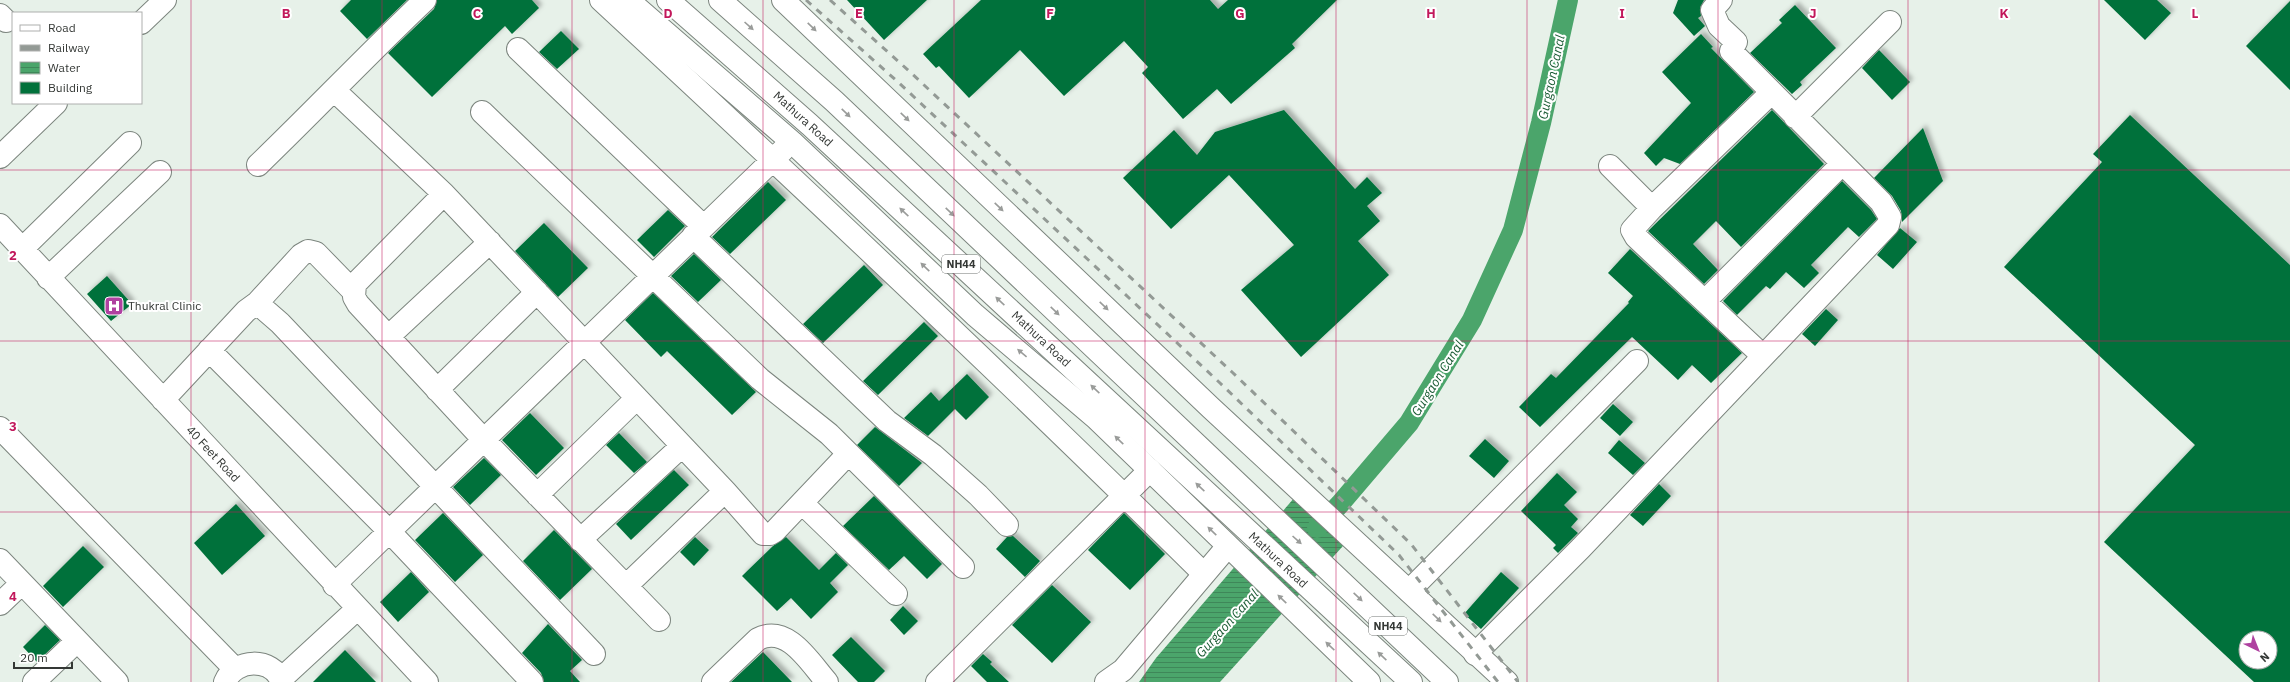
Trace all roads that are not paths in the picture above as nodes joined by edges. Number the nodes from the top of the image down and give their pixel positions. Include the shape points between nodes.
1 (165, 0) edge
2 (425, 0) edge
3 (601, 0) edge
4 (628, 0) edge
5 (668, 0) edge
6 (720, 0) edge
7 (783, 0) edge
8 (1721, 0) edge
9 (142, 21) edge
10 (1890, 22) dead end
11 (518, 49) dead end
12 (336, 90) junction
13 (1771, 93) junction
14 (55, 104) edge
15 (482, 112) dead end
16 (1795, 117) junction
17 (792, 142) junction
18 (130, 143) dead end
19 (0, 157) edge
20 (774, 160) junction
21 (1842, 164) junction
22 (258, 165) dead end
23 (1610, 166) dead end
24 (160, 172) dead end
25 (444, 194) junction
26 (1652, 208) junction
27 (0, 225) edge
28 (698, 231) junction
29 (490, 242) junction
30 (22, 249) junction
31 (653, 276) junction
32 (48, 278) junction
33 (353, 291) junction
34 (537, 292) junction
35 (1705, 301) junction
36 (257, 303) junction
37 (388, 337) junction
38 (585, 342) junction
39 (209, 350) junction
40 (1763, 356) junction
41 (1637, 361) dead end
42 (437, 390) junction
43 (637, 398) junction
44 (163, 400) junction
45 (0, 428) edge
46 (483, 439) junction
47 (682, 446) junction
48 (848, 454) junction
49 (1150, 470) junction
50 (434, 486) junction
51 (725, 491) junction
52 (537, 494) junction
53 (1125, 496) junction
54 (802, 503) junction
55 (1007, 525) dead end
56 (388, 530) junction
57 (580, 540) junction
58 (1234, 552) junction
59 (0, 560) edge
60 (963, 567) dead end
61 (1203, 573) junction
62 (22, 583) junction
63 (334, 585) junction
64 (626, 586) junction
65 (1409, 591) junction
66 (896, 594) dead end
67 (0, 604) edge
68 (357, 608) junction
69 (659, 620) dead end
70 (78, 641) junction
71 (594, 654) dead end
72 (1475, 654) junction
73 (230, 676) edge
74 (1116, 678) edge
75 (282, 681) edge
76 (34, 682) edge
77 (116, 682) edge
78 (427, 682) edge
79 (532, 682) edge
80 (713, 682) edge
81 (828, 682) edge
82 (937, 682) edge
83 (1369, 682) edge
84 (1411, 682) edge
85 (1447, 682) edge
86 (1506, 682) edge

1 - 9 main road
2 - 12 main road
3 - 20 main road
4 - 17 main road
84 -> 5 main road, Mathura Road / NH44 via 810,124
6 -> 85 main road, NH44 via 840,107
7 -> 65 main road
8 - 13 main road via 1712,10 1719,26 1736,42 1731,51
10 - 16 main road
11 - 28 main road
12 - 22 main road
12 - 25 main road
13 - 16 main road
13 - 26 main road
14 - 19 main road
15 - 31 main road
16 - 21 main road
17 - 20 main road
49 -> 17 main road via 1096,418 975,315
18 - 30 main road
20 - 28 main road
20 - 53 main road
21 - 35 main road
21 - 40 main road via 1887,210 1890,217 1888,225
23 - 26 main road
24 - 32 main road
25 - 29 main road
25 - 33 main road via 355,284
26 - 35 main road via 1634,226 1634,234
27 - 30 main road, 40 Feet Road
28 - 31 main road
28 - 55 main road via 887,421 933,455
29 - 34 main road
29 - 37 main road
30 - 32 main road, 40 Feet Road
31 - 38 main road
31 - 48 main road via 760,379 829,434
32 - 44 main road, 40 Feet Road
33 - 36 main road via 316,253 308,251 301,255
33 - 37 main road via 358,304
34 - 38 main road
34 - 42 main road
35 - 40 main road
36 - 39 main road
36 - 50 main road via 280,323
37 - 42 main road
38 - 43 main road
38 - 46 main road
39 - 44 main road
39 - 56 main road
40 - 72 main road via 1581,548
41 - 65 main road
42 - 46 main road
43 - 47 main road
43 - 52 main road
44 - 63 main road, 40 Feet Road
45 - 73 main road
46 - 50 main road
46 - 52 main road
47 - 51 main road
47 - 57 main road
48 - 54 main road
48 - 60 main road
49 - 53 main road
58 -> 49 main road
50 - 56 main road
50 - 71 main road
51 - 54 main road via 766,535 775,531
51 - 64 main road
52 - 57 main road
53 - 61 main road
53 - 82 main road
54 - 66 main road
56 - 63 main road
56 - 79 main road
57 - 64 main road
58 - 61 main road
83 -> 58 main road
59 - 62 main road
61 - 74 main road
62 - 67 main road
62 - 70 main road
63 - 68 main road, 40 Feet Road
64 - 69 main road
65 -> 72 main road
68 - 75 main road
68 - 78 main road, 40 Feet Road
70 - 76 main road
70 - 77 main road
72 - 86 main road
73 - 75 main road via 244,665 255,663 275,671
80 - 81 main road via 758,639 767,634 775,634 792,642

